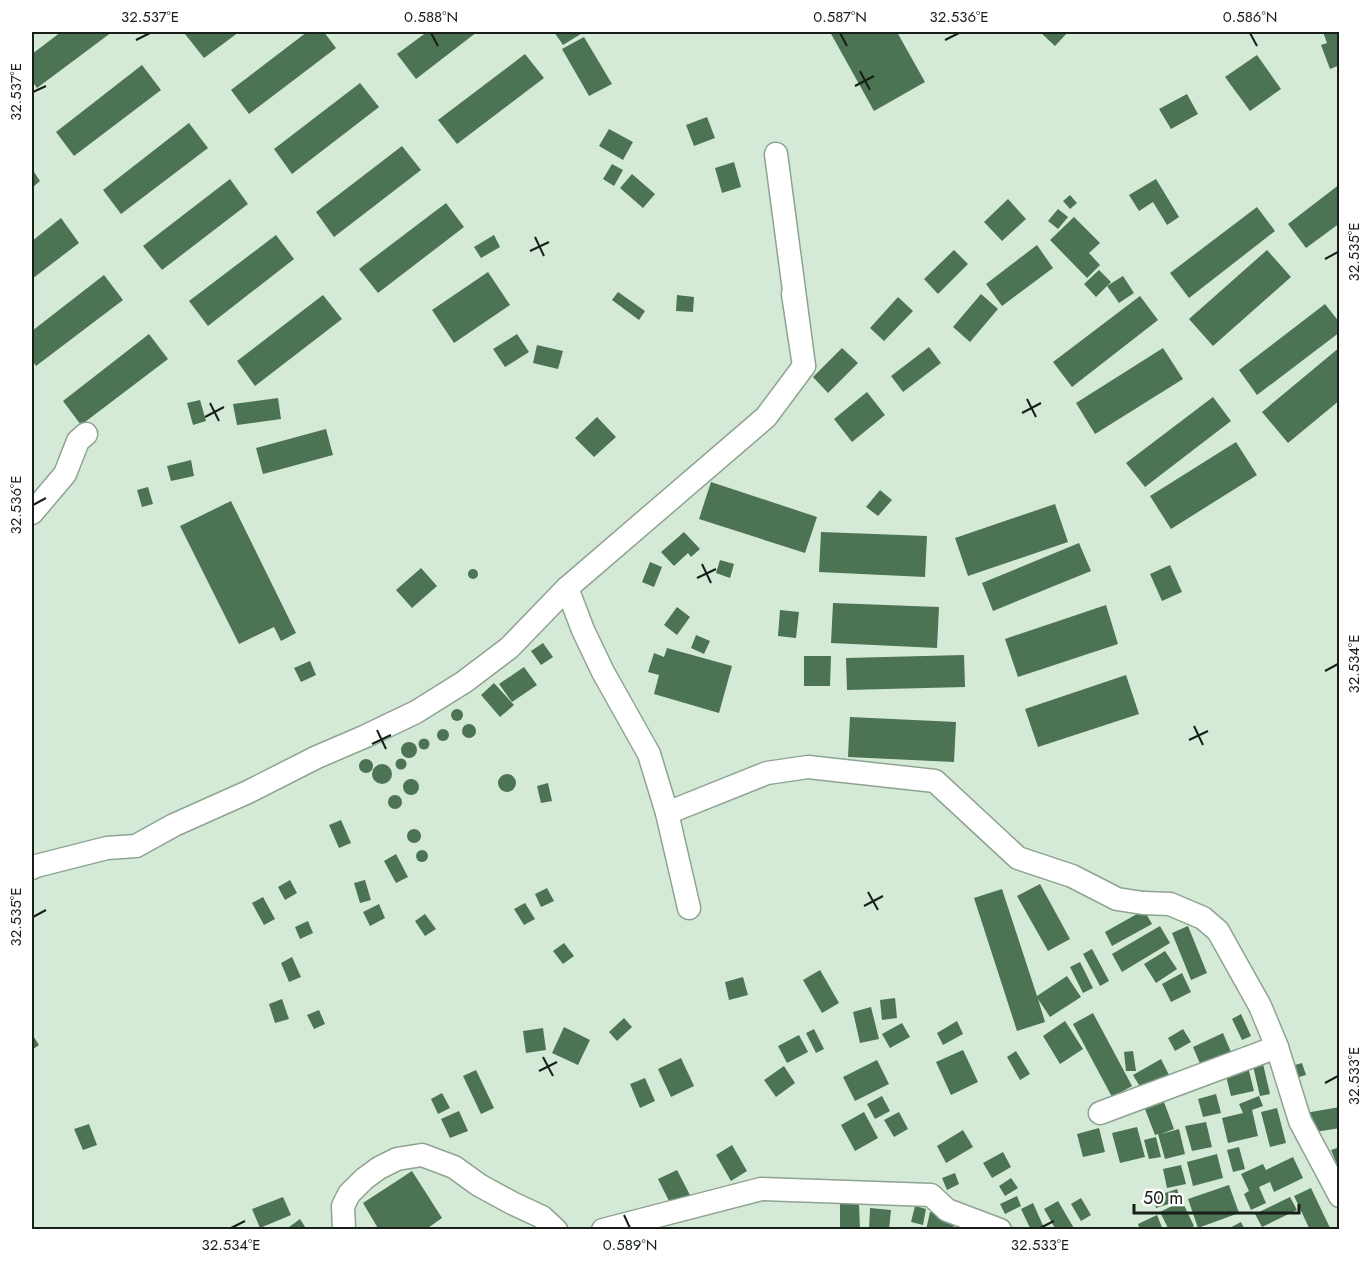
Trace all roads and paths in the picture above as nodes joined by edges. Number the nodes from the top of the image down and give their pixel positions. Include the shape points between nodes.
1 (776, 154) dead end
2 (793, 294) dead end
3 (804, 366) junction
4 (86, 434) dead end
5 (32, 513) edge
6 (567, 588) junction
7 (667, 813) junction
8 (32, 868) edge
9 (689, 908) dead end
10 (1278, 1047) junction
11 (1100, 1113) dead end
12 (1340, 1196) edge
13 (344, 1230) edge
14 (556, 1230) edge
15 (603, 1230) edge
16 (1000, 1230) edge

1 - 3 street
2 - 3 street
3 - 6 street via 766,417
4 - 5 street via 78,441 65,474
6 - 7 street via 603,672 649,754
6 - 8 street via 508,648 416,712 136,846 107,848
7 - 9 street
7 - 10 street via 766,773 808,767 935,781 1018,858 1072,876 1117,899 1170,904 1203,918 1218,931 1239,967
10 - 11 street
10 - 12 street via 1300,1121
13 - 14 street via 343,1206 364,1179 397,1159 422,1155 454,1167 479,1185 542,1217
15 - 16 street via 761,1189 931,1195 947,1210

